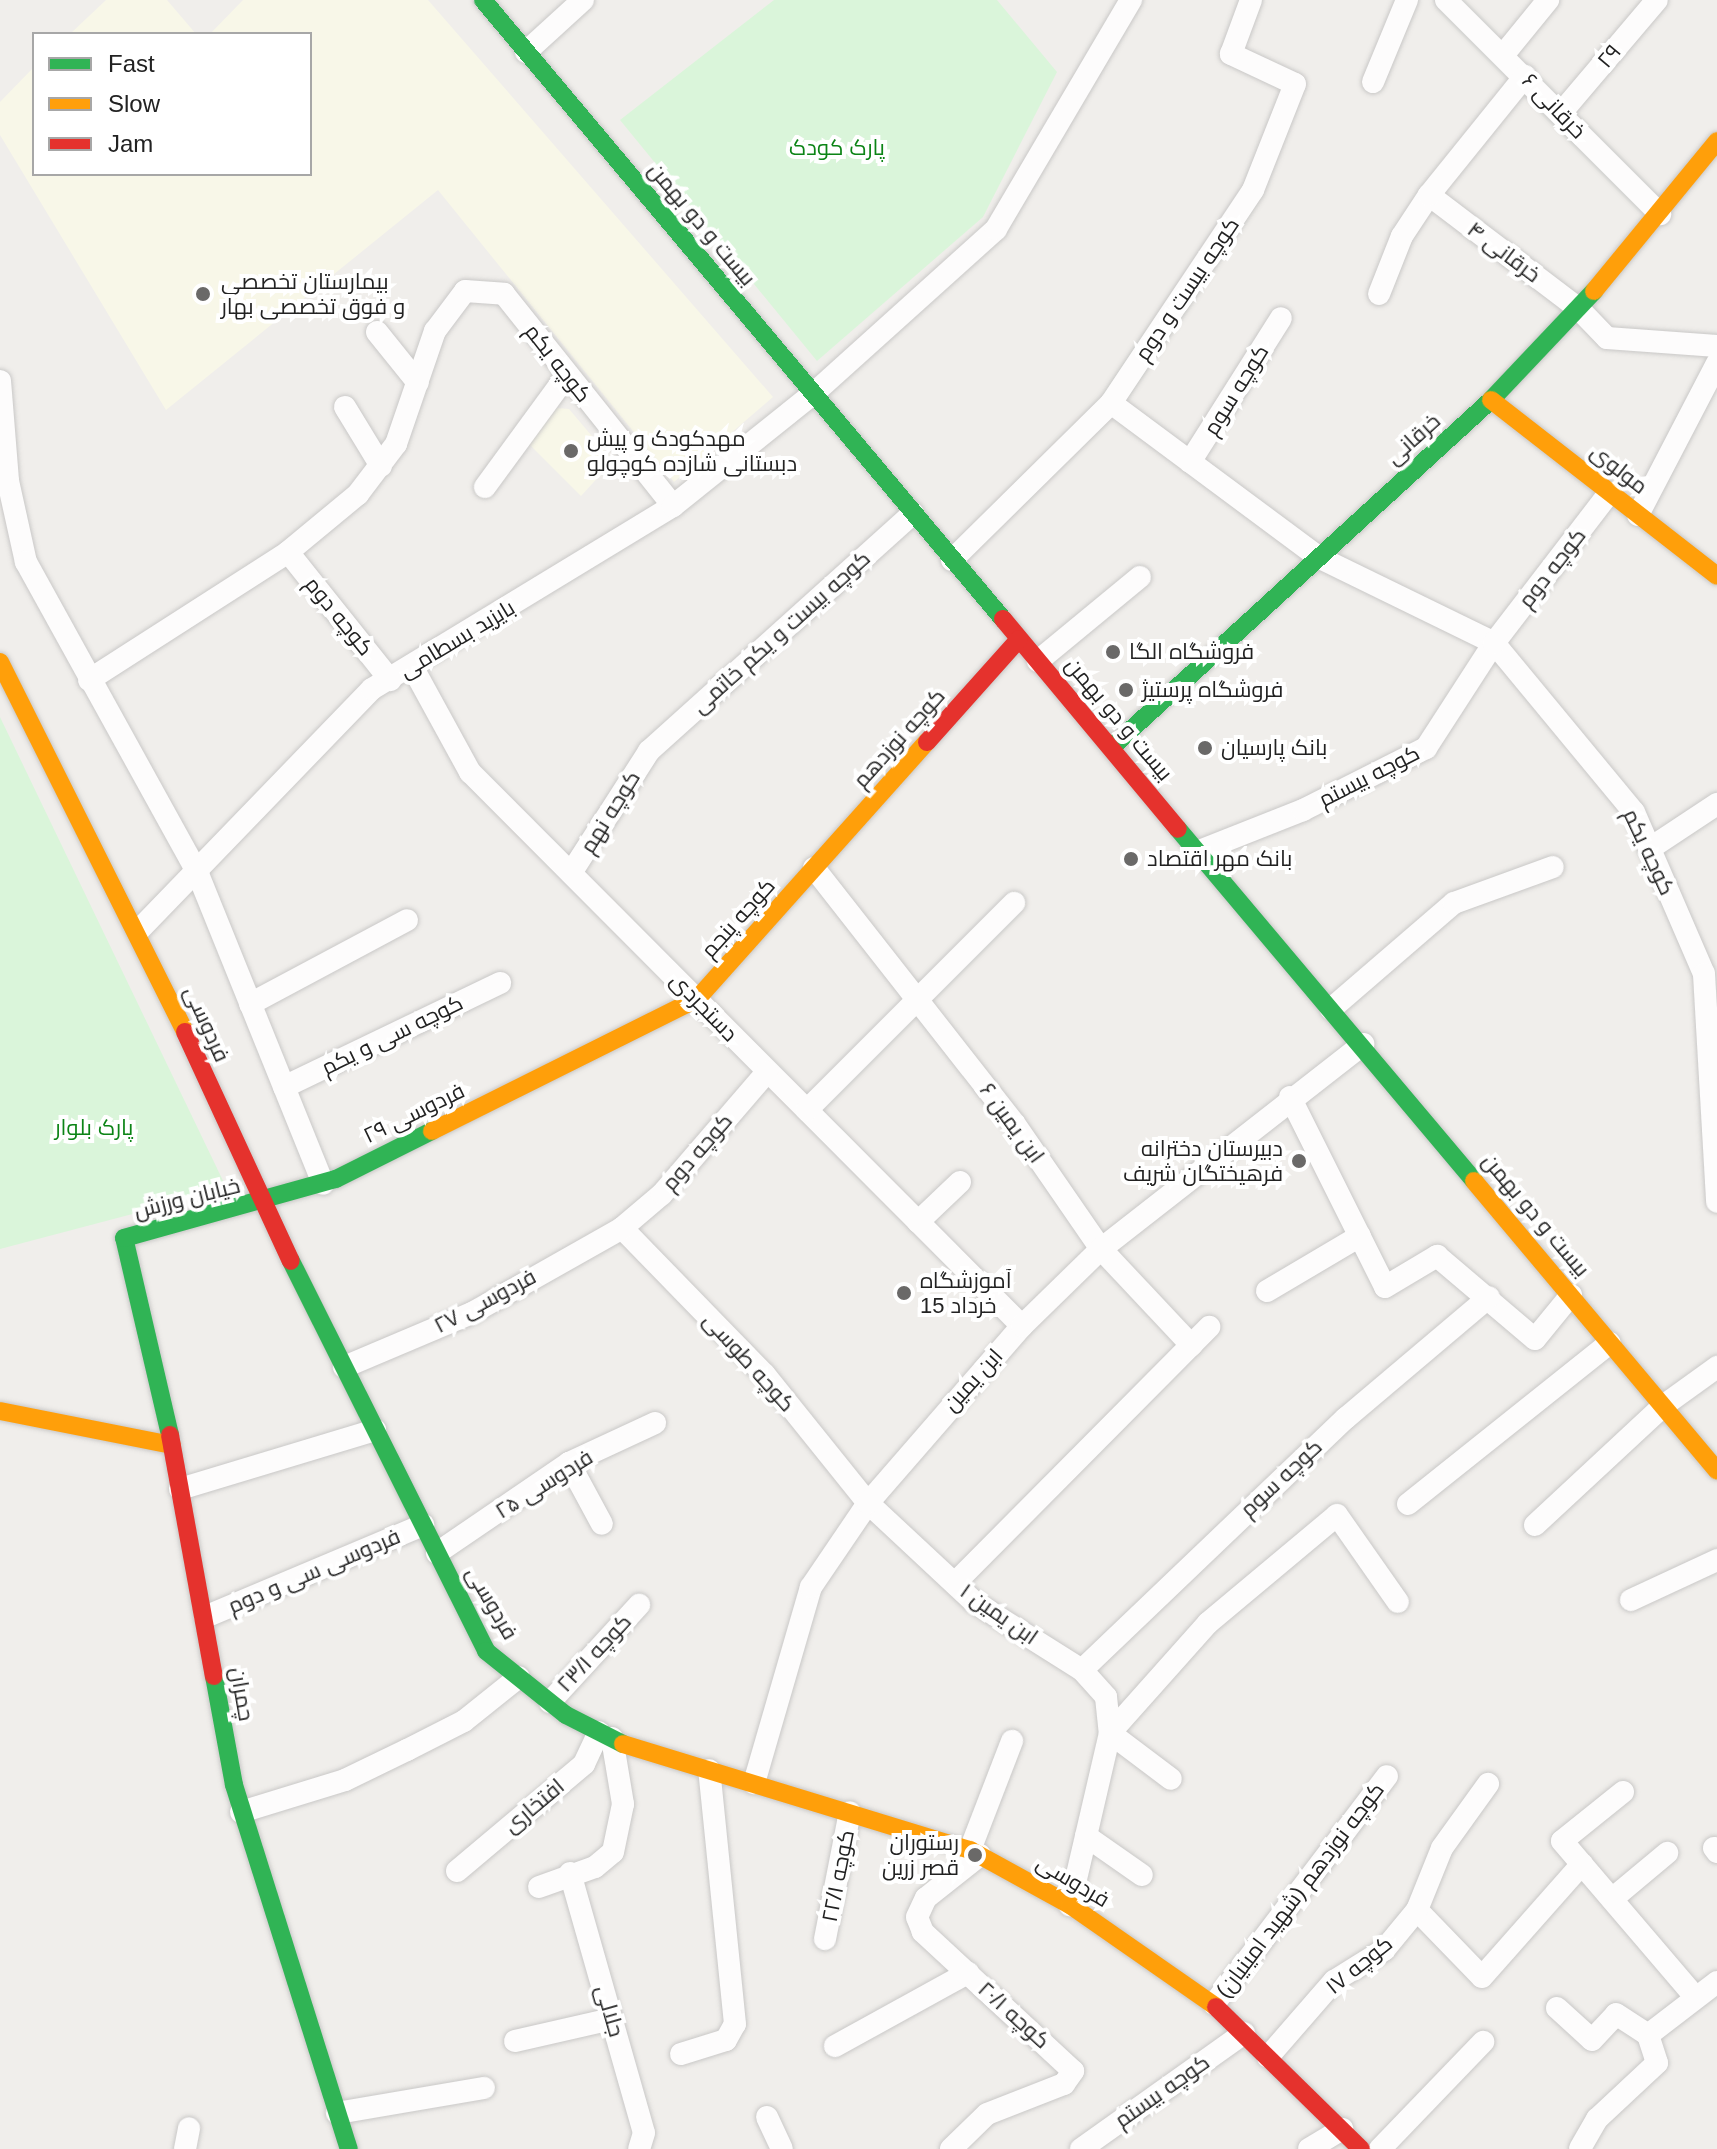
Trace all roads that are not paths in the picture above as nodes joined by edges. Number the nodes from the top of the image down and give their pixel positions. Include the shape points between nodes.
1 (483, 0) edge
2 (583, 0) edge
3 (1131, 0) edge
4 (1251, 0) edge
5 (1407, 0) edge
6 (1446, 0) edge
7 (1548, 0) edge
8 (1657, 0) edge
9 (526, 52) junction
10 (1504, 54) junction
11 (1525, 76) junction
12 (1373, 82) dead end
13 (1561, 113) junction
14 (1717, 141) edge
15 (1429, 195) junction
16 (1660, 214) junction
17 (1379, 294) dead end
18 (1579, 309) junction
19 (1281, 318) dead end
20 (377, 332) dead end
21 (1717, 346) edge
22 (1717, 363) edge
23 (567, 375) junction
24 (0, 381) edge
25 (418, 383) junction
26 (813, 394) junction
27 (1491, 400) junction
28 (1111, 403) junction
29 (345, 407) dead end
30 (1190, 462) junction
31 (381, 466) junction
32 (485, 487) dead end
33 (1609, 493) junction
34 (673, 506) junction
35 (913, 513) junction
36 (1638, 515) junction
37 (288, 552) junction
38 (1318, 557) junction
39 (952, 560) junction
40 (1717, 576) edge
41 (1140, 577) dead end
42 (1019, 639) junction
43 (1494, 643) junction
44 (1038, 661) junction
45 (0, 662) edge
46 (413, 668) junction
47 (89, 680) junction
48 (390, 680) junction
49 (1113, 746) junction
50 (649, 751) joint
51 (1717, 804) edge
52 (1649, 849) junction
53 (1197, 852) junction
54 (1553, 867) dead end
55 (814, 868) junction
56 (571, 873) junction
57 (198, 874) junction
58 (1014, 903) dead end
59 (407, 920) dead end
60 (139, 930) junction
61 (500, 983) dead end
62 (1712, 998) edge
63 (697, 999) junction
64 (919, 1001) junction
65 (250, 1004) junction
66 (1331, 1009) junction
67 (1363, 1044) junction
68 (767, 1072) junction
69 (284, 1087) junction
70 (1290, 1097) junction
71 (807, 1110) junction
72 (960, 1182) dead end
73 (323, 1184) junction
74 (1715, 1191) edge
75 (262, 1204) junction
76 (918, 1222) junction
77 (622, 1228) junction
78 (1360, 1236) junction
79 (124, 1238) joint
80 (1101, 1249) junction
81 (1267, 1291) dead end
82 (1571, 1295) junction
83 (1489, 1297) junction
84 (1022, 1326) junction
85 (1209, 1327) dead end
86 (1610, 1343) junction
87 (1191, 1345) junction
88 (344, 1367) junction
89 (1717, 1367) edge
90 (1663, 1406) junction
91 (0, 1411) edge
92 (655, 1423) dead end
93 (375, 1430) junction
94 (172, 1445) junction
95 (569, 1463) junction
96 (1717, 1471) edge
97 (180, 1489) junction
98 (868, 1503) junction
99 (1408, 1504) dead end
100 (602, 1524) dead end
101 (423, 1525) junction
102 (1535, 1525) dead end
103 (437, 1553) junction
104 (1717, 1560) edge
105 (955, 1583) junction
106 (1631, 1600) dead end
107 (1398, 1602) dead end
108 (639, 1605) dead end
109 (205, 1617) junction
110 (1082, 1670) junction
111 (519, 1677) junction
112 (550, 1702) junction
113 (1110, 1733) junction
114 (606, 1735) junction
115 (1012, 1741) dead end
116 (709, 1770) junction
117 (1387, 1776) dead end
118 (1171, 1779) dead end
119 (754, 1783) junction
120 (1488, 1784) dead end
121 (1623, 1792) dead end
122 (241, 1812) junction
123 (850, 1812) junction
124 (1086, 1836) junction
125 (975, 1853) junction
126 (1667, 1853) dead end
127 (1582, 1864) junction
128 (457, 1871) dead end
129 (570, 1873) junction
130 (1142, 1875) dead end
131 (539, 1887) dead end
132 (1612, 1899) junction
133 (1070, 1905) junction
134 (1417, 1910) junction
135 (825, 1939) dead end
136 (968, 1973) junction
137 (1717, 1982) edge
138 (1696, 1998) junction
139 (1214, 2004) junction
140 (1557, 2008) dead end
141 (612, 2019) junction
142 (1244, 2033) junction
143 (1648, 2035) junction
144 (515, 2041) dead end
145 (1483, 2042) dead end
146 (835, 2046) dead end
147 (681, 2054) dead end
148 (1268, 2057) junction
149 (484, 2088) dead end
150 (337, 2113) junction
151 (767, 2117) dead end
152 (1342, 2129) junction
153 (349, 2149) edge
154 (639, 2149) edge
155 (782, 2149) edge
156 (951, 2149) edge
157 (1081, 2149) edge
158 (1309, 2149) edge
159 (1361, 2149) edge
160 (1380, 2149) edge
161 (1580, 2149) edge

1 - 9 main road, بیست و دو بهمن
2 - 9 street
3 - 26 street, بایزید بسطامی via 996,229
4 - 28 street, کوچه بیست و دوم via 1231,54 1295,84 1253,190
5 - 12 street
6 - 10 street, خرقانی ۶
7 - 10 street
8 - 13 street, ۲۹
9 - 26 main road, بیست و دو بهمن
10 - 11 street, خرقانی ۶
11 - 13 street, خرقانی ۶
11 - 15 street
13 - 16 street, خرقانی ۶
14 - 16 main road, خرقانی
15 - 17 street via 1402,236
15 - 18 street, خرقانی ۴
16 - 18 main road, خرقانی
18 - 21 street, خرقانی ۴ via 1607,338
18 - 27 main road, خرقانی
19 - 30 street, کوچه سوم
20 - 25 street
22 - 36 street
23 - 25 street, کوچه یکم via 504,294 465,291 435,331
23 - 32 street
23 - 34 street, کوچه یکم
24 - 47 street via 8,481 26,562
25 - 31 street via 396,444
26 - 34 street, بایزید بسطامی
26 - 35 main road, بیست و دو بهمن
27 - 33 main road, مولوی
27 - 38 main road, خرقانی
28 - 30 street
28 - 39 street, کوچه بیست و دوم
29 - 31 street
30 - 38 street
31 - 37 street
33 - 36 main road, مولوی
33 - 43 street, کوچه دوم
34 - 46 street, بایزید بسطامی
35 - 39 main road, بیست و دو بهمن
35 - 50 street, کوچه بیست و یکم خاتمی
36 - 40 main road, مولوی
37 - 47 street
37 - 48 street, کوچه دوم
38 - 43 street, کوچه یکم
38 - 49 main road, خرقانی
39 - 42 main road, بیست و دو بهمن
41 - 44 street
42 - 44 main road, بیست و دو بهمن
42 - 55 main road, کوچه نوزدهم
43 - 52 street, کوچه یکم via 1634,812
43 - 53 street, کوچه بیستم via 1426,748 1303,810
44 - 49 main road, بیست و دو بهمن
45 - 60 main road, فردوسی
46 - 48 street, بایزید بسطامی
46 - 56 street, دستجردی via 470,772
47 - 57 street
48 - 57 street, بایزید بسطامی via 372,689
49 - 53 main road, بیست و دو بهمن
50 - 56 street, کوچه نهم
51 - 52 street
52 - 62 street, کوچه یکم
53 - 66 main road, بیست و دو بهمن
54 - 66 street via 1454,903
55 - 63 main road, کوچه پنجم
55 - 64 street
56 - 63 street, دستجردی
57 - 60 street, بایزید بسطامی
57 - 65 street
58 - 64 street
59 - 65 street
60 - 75 main road, فردوسی
61 - 69 street, کوچه سی و یکم
62 - 74 street, کوچه یکم
63 - 68 street, دستجردی
63 - 73 main road, فردوسی ۲۹
64 - 71 street
64 - 80 street, ابن یمین ۶ via 1014,1123
65 - 69 street
66 - 67 main road, بیست و دو بهمن
67 - 70 street, ابن یمین
67 - 82 main road, بیست و دو بهمن
68 - 71 street, دستجردی
68 - 77 street, کوچه دوم via 662,1194
69 - 73 street
70 - 78 street
70 - 80 street, ابن یمین
71 - 76 street, دستجردی
72 - 76 street
73 - 75 main road, فردوسی ۲۹
75 - 79 main road, خیابان ورزش
75 - 88 main road, فردوسی
76 - 84 street, دستجردی
77 - 88 street, فردوسی ۲۷ via 472,1313
77 - 98 street, کوچه طوسی via 765,1375
78 - 81 street
78 - 83 street via 1385,1287 1437,1256
79 - 94 main road, چمران
80 - 84 street, ابن یمین
80 - 87 street, ابن یمین ۶
82 - 83 street via 1535,1339
82 - 86 main road, بیست و دو بهمن
83 - 110 street, کوچه سوم via 1346,1418
84 - 98 street, ابن یمین
85 - 87 street
86 - 90 main road, بیست و دو بهمن
86 - 99 street
87 - 105 street
88 - 93 main road, فردوسی
89 - 90 street
90 - 96 main road, بیست و دو بهمن
90 - 102 street
91 - 94 main road
92 - 95 street, فردوسی ۲۵
93 - 97 street
93 - 101 main road, فردوسی
94 - 97 main road, چمران
95 - 100 street
95 - 103 street, فردوسی ۲۵
97 - 109 main road, چمران
98 - 105 street, ابن یمین ۱
98 - 119 street, ابن یمین via 811,1587
101 - 103 main road, فردوسی
101 - 109 street, فردوسی سی و دوم
103 - 111 main road, فردوسی via 486,1651
104 - 106 street
105 - 110 street, ابن یمین ۱
107 - 113 street via 1337,1515 1208,1623
108 - 112 street, کوچه ۲۳/۱
109 - 122 main road, چمران
110 - 113 street, ابن یمین ۱ via 1106,1697
111 - 112 main road, فردوسی
111 - 122 street via 464,1721 407,1750 345,1780
112 - 114 main road, فردوسی
113 - 118 street
113 - 124 street
114 - 116 main road, فردوسی
114 - 128 street, افتخاری via 584,1764
114 - 129 street via 623,1804 613,1852 595,1867
115 - 125 street
116 - 119 main road, فردوسی
116 - 147 street via 735,2024 726,2040
117 - 139 street, کوچه نوزدهم (شهید امینیان)
119 - 123 main road, فردوسی
120 - 134 street, ۱۷ کوچه via 1442,1848
121 - 127 street via 1562,1841
122 - 150 main road, چمران
123 - 125 main road, فردوسی
123 - 135 street, کوچه ۲۲/۱
124 - 130 street
124 - 133 street
125 - 133 main road, فردوسی
125 - 136 street, کوچه ۲۰/۱ via 926,1898 917,1917 923,1932
126 - 132 street
127 - 132 street
127 - 134 street via 1482,1977
129 - 131 street
129 - 141 street, جلالی
132 - 138 street
133 - 139 main road, فردوسی
134 - 148 street, ۱۷ کوچه via 1384,1950 1334,1981
136 - 146 street
136 - 156 street, کوچه ۲۰/۱ via 1073,2071 1064,2084 987,2114
137 - 138 street
138 - 143 street
139 - 142 main road, فردوسی
140 - 143 street via 1592,2040 1616,2014
141 - 144 street
141 - 154 street, جلالی via 644,2133
142 - 148 main road, فردوسی
142 - 157 street, کوچه بیستم
143 - 161 street via 1657,2063 1597,2119
145 - 160 street
148 - 152 main road, فردوسی
149 - 150 street
150 - 153 main road, چمران
151 - 155 street
152 - 158 street
152 - 159 main road, فردوسی

